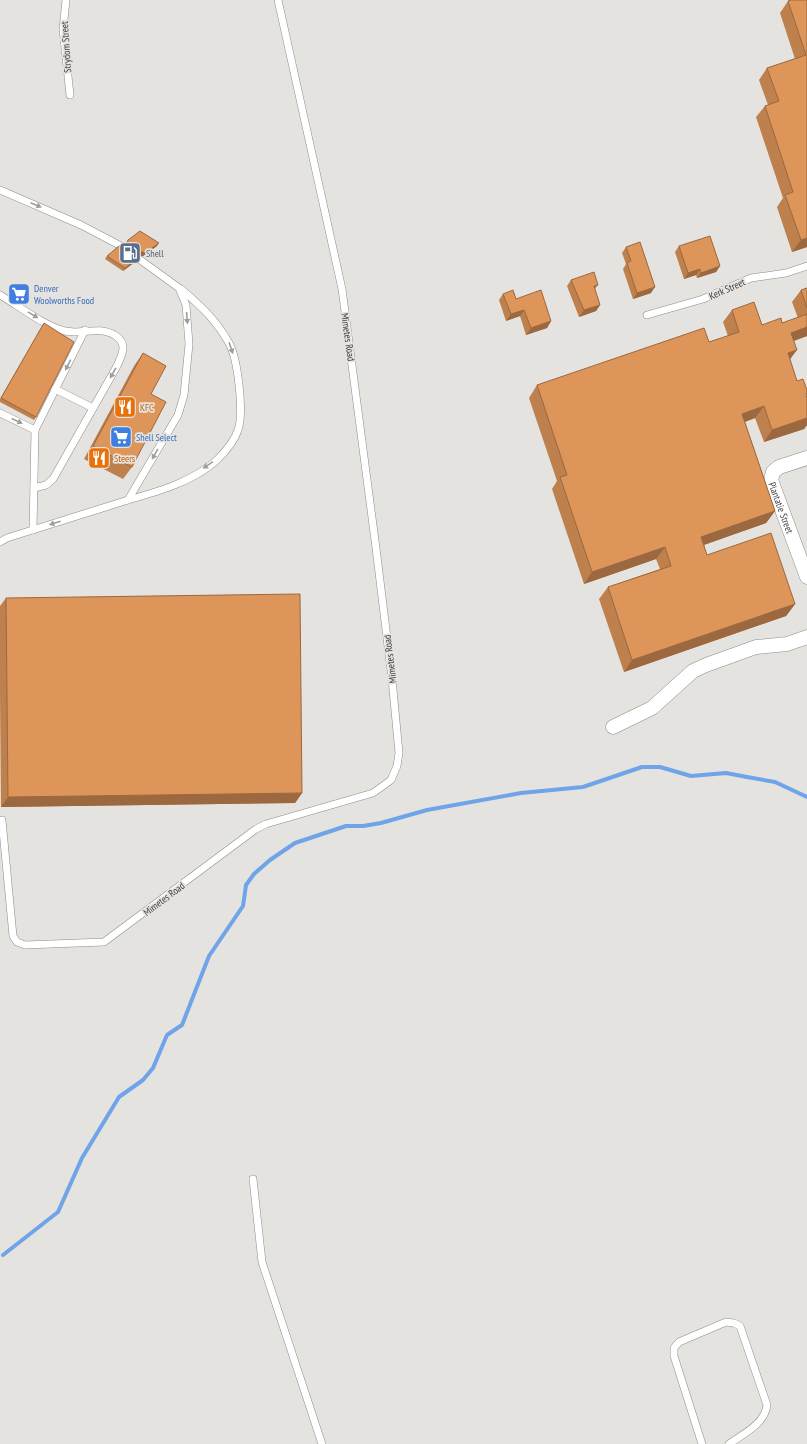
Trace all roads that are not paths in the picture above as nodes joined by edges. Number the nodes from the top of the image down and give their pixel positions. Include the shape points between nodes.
1 (66, 0) edge
2 (278, 0) edge
3 (70, 95) dead end
4 (0, 190) edge
5 (121, 246) edge
6 (139, 259) dead end
7 (807, 266) edge
8 (179, 288) junction
9 (0, 295) edge
10 (647, 315) dead end
11 (85, 330) junction
12 (56, 389) junction
13 (93, 408) junction
14 (0, 413) edge
15 (35, 430) junction
16 (807, 458) edge
17 (34, 488) junction
18 (128, 500) junction
19 (33, 530) junction
20 (0, 542) edge
21 (807, 577) edge
22 (807, 637) edge
23 (613, 727) dead end
24 (2, 820) dead end
25 (253, 1179) dead end
26 (322, 1444) edge
27 (702, 1444) edge
28 (729, 1444) edge

1 - 3 lane, Strydom Street via 63,29
2 - 24 lane, Mimetes Road via 342,290 392,679 397,766 391,780 373,793 256,829 104,942 24,945 17,942 13,936
4 -> 5 lane via 81,225
6 - 8 lane
7 - 10 lane, Kerk Street via 786,273 751,278 703,299
8 -> 18 lane via 186,305 189,344 184,396 178,415
8 -> 18 lane via 208,312 230,344 238,374 238,430 217,460 197,473 160,491
9 -> 11 lane via 46,323 65,331
11 -> 12 lane
11 -> 13 lane via 110,332 124,344 117,366
12 - 13 lane
12 - 15 lane
13 - 17 lane via 53,479 46,485
14 -> 15 lane
15 - 17 lane
16 - 21 street, Plantatie Street via 779,467 773,472 771,480
17 - 19 lane
18 -> 19 lane
19 - 20 lane
22 - 23 street via 788,644 756,647 706,664 693,671 652,708
25 - 26 lane via 262,1262
27 - 28 lane via 674,1356 674,1348 679,1342 730,1322 740,1326 766,1405 766,1412 762,1419

